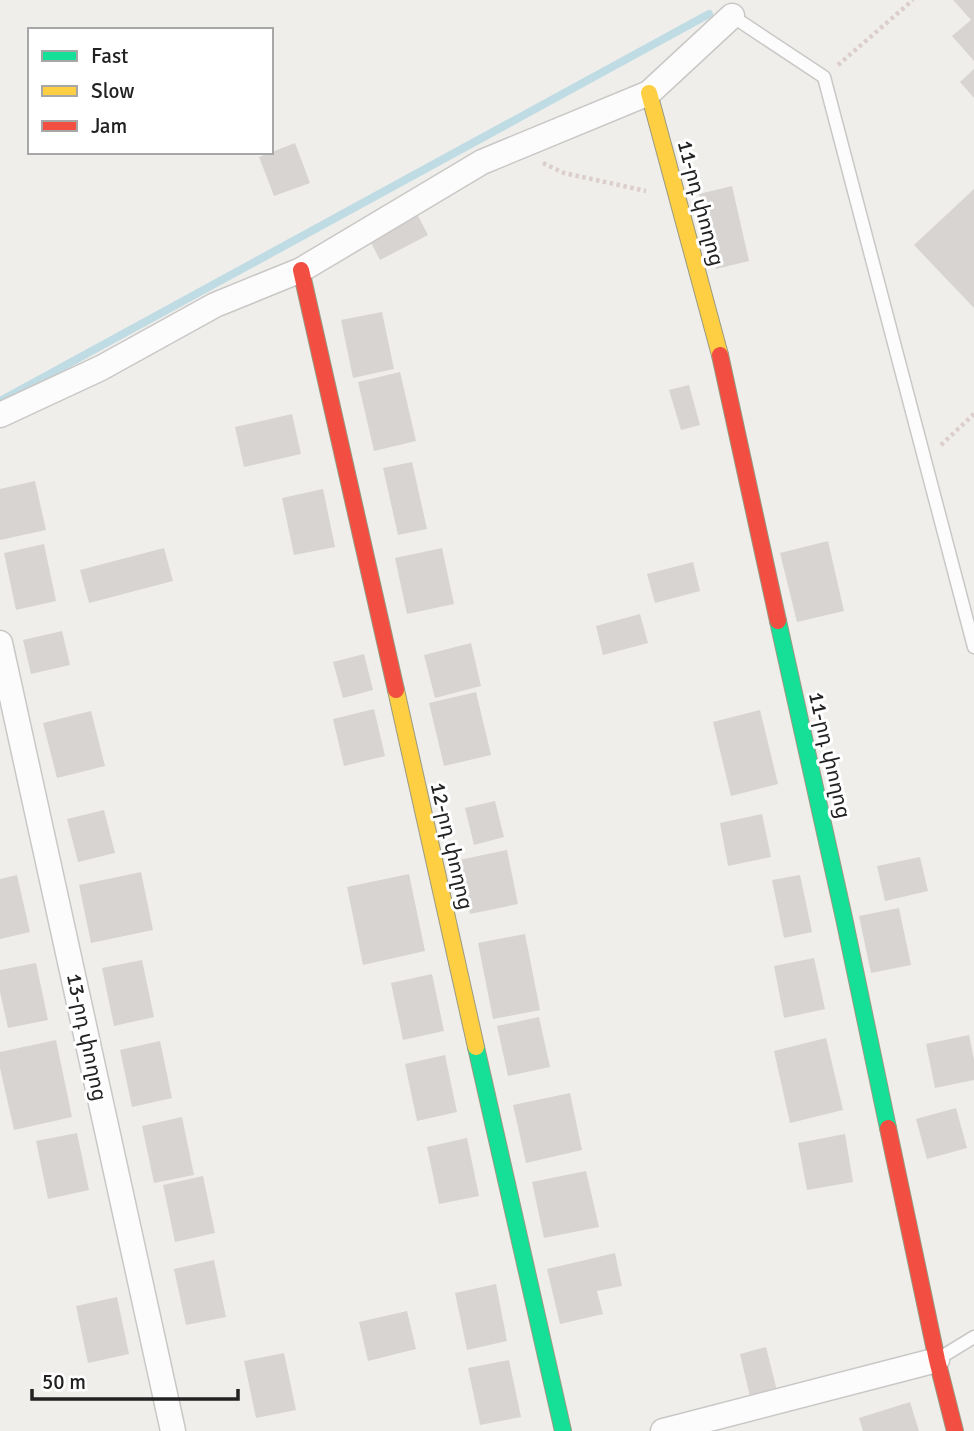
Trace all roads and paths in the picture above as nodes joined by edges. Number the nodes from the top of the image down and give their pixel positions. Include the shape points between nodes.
1 (913, 0) edge
2 (732, 16) joint
3 (824, 77) junction
4 (649, 93) junction
5 (512, 150) junction
6 (677, 198) junction
7 (301, 270) junction
8 (974, 414) edge
9 (0, 415) edge
10 (925, 460) junction
11 (0, 643) edge
12 (974, 648) edge
13 (974, 1337) edge
14 (937, 1360) junction
15 (173, 1431) edge
16 (563, 1431) edge
17 (663, 1431) edge
18 (956, 1431) edge

1 - 3 path
2 - 3 lane
2 - 4 street
3 - 10 lane
4 - 5 street
4 - 6 street, 11-րդ փողոց
5 - 6 path via 564,173
5 - 7 street via 482,162
6 - 14 street, 11-րդ փողոց via 723,364
7 - 9 street via 215,304 101,368
7 - 16 street, 12-րդ փողոց
8 - 10 path
10 - 12 lane
11 - 15 street, 13-րդ փողոց
13 - 14 lane
14 - 17 street
14 - 18 street, 11-րդ փողոց

